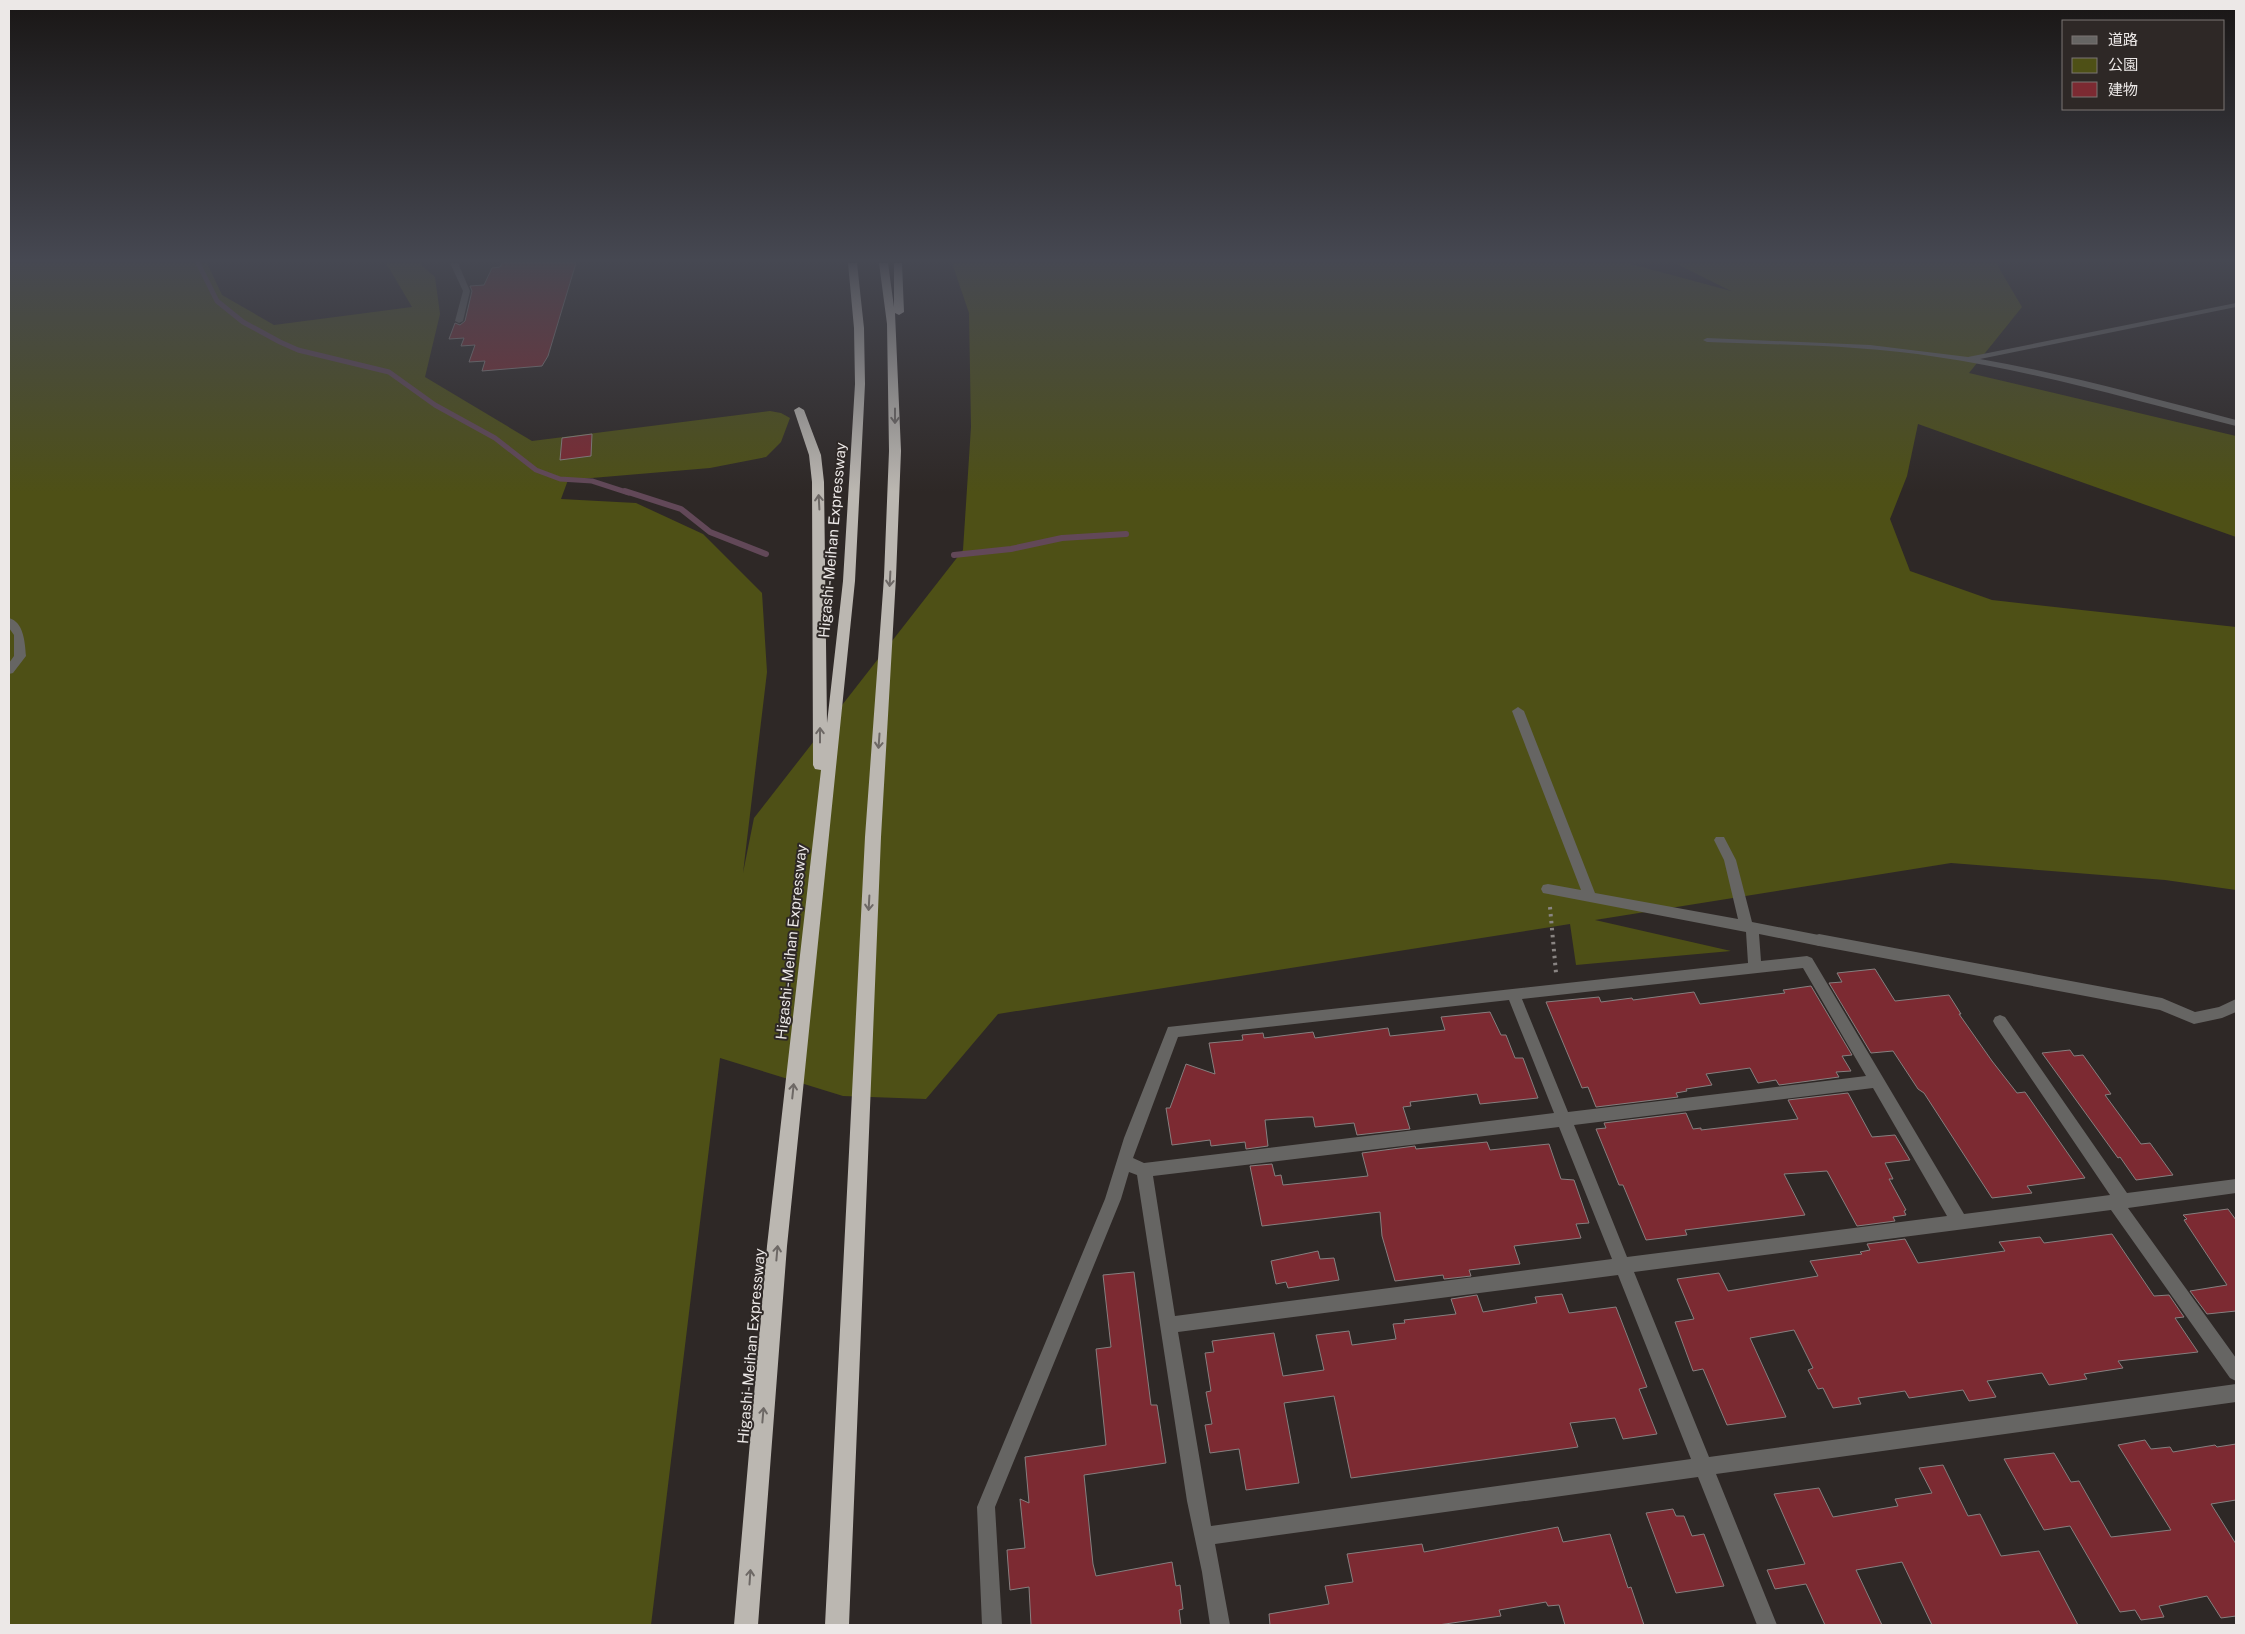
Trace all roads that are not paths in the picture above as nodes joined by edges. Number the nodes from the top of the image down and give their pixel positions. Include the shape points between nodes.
1 (859, 339) edge
2 (893, 339) edge
3 (900, 339) edge
4 (2065, 339) edge
5 (1707, 340) dead end
6 (1967, 359) junction
7 (895, 383) junction
8 (799, 410) dead end
9 (2236, 423) edge
10 (9, 621) edge
11 (9, 670) edge
12 (1518, 711) dead end
13 (820, 836) junction
14 (1720, 840) dead end
15 (1548, 889) road end
16 (1590, 897) junction
17 (1749, 927) junction
18 (1755, 967) junction
19 (1513, 993) junction
20 (2236, 1005) edge
21 (2000, 1021) dead end
22 (1877, 1081) junction
23 (1564, 1119) junction
24 (1124, 1162) junction
25 (1144, 1170) junction
26 (2236, 1186) edge
27 (2119, 1201) junction
28 (1960, 1222) junction
29 (1622, 1267) junction
30 (1168, 1325) junction
31 (2236, 1372) edge
32 (2236, 1393) edge
33 (1704, 1467) junction
34 (1205, 1536) junction
35 (746, 1625) edge
36 (837, 1625) edge
37 (992, 1625) edge
38 (1220, 1625) edge
39 (1767, 1625) edge

1 - 13 highway, Higashi-Meihan Expressway via 858,456 849,581
2 - 7 highway
3 - 7 highway
4 - 6 street
5 - 6 street via 1841,344
6 - 9 street via 2038,373
7 -> 36 highway via 890,577 872,847
13 -> 8 highway via 820,511 815,455
10 - 11 street via 19,635 20,656
12 - 16 street
35 -> 13 highway, Higashi-Meihan Expressway via 777,1246
14 - 17 street via 1730,860
15 - 16 street
16 - 17 street
17 - 18 street
17 - 20 street via 2162,1004 2194,1018 2222,1012
18 - 19 street
18 - 22 street via 1807,962
19 - 23 street
19 - 24 street via 1173,1031
21 - 27 street
22 - 23 street
22 - 28 street
23 - 25 street
23 - 29 street
24 - 25 street
24 - 37 street via 1113,1199 986,1507
25 - 30 street
26 - 27 street
27 - 28 street
27 - 31 street
28 - 29 street
29 - 30 street
29 - 33 street
30 - 34 street via 1196,1501
32 - 33 street
33 - 34 street
33 - 39 street
34 - 38 street

